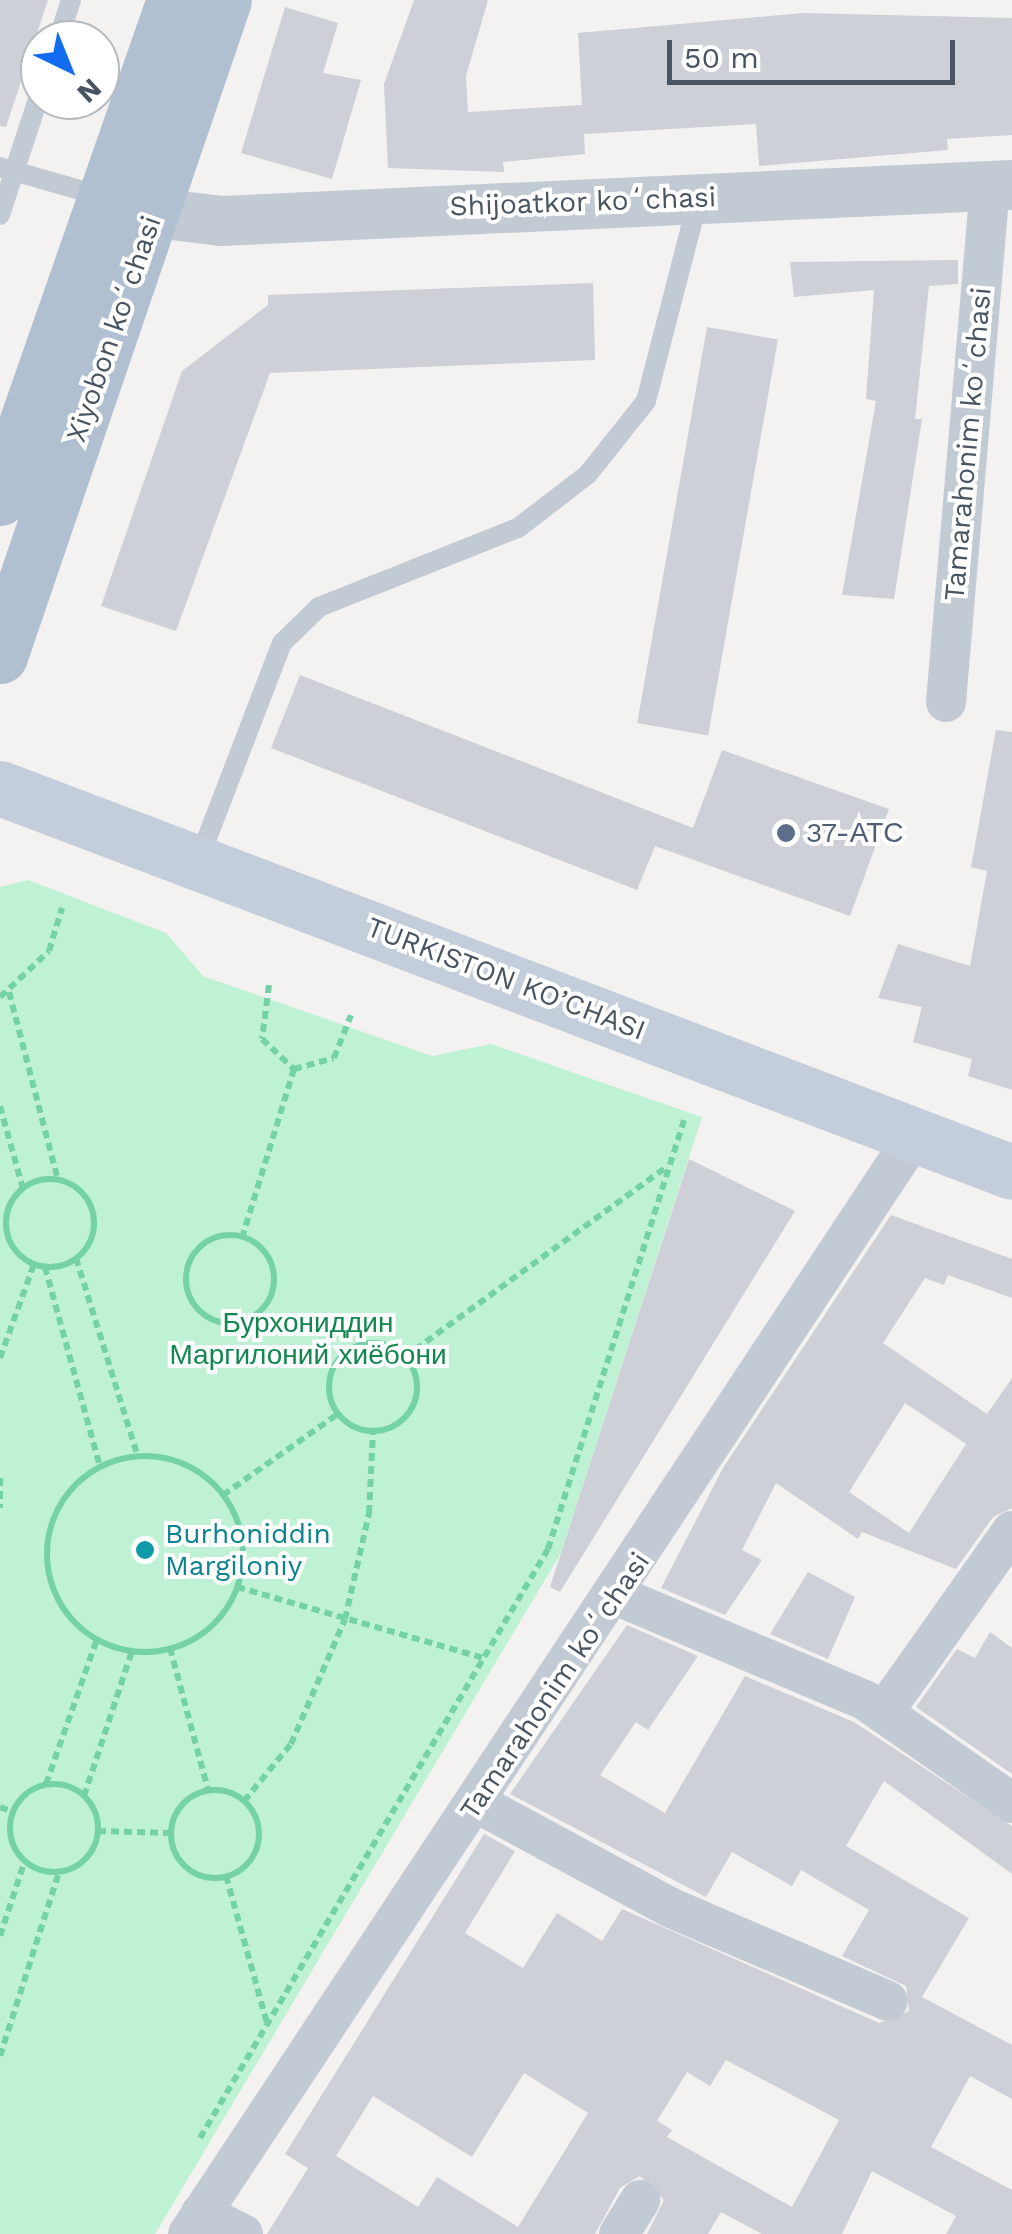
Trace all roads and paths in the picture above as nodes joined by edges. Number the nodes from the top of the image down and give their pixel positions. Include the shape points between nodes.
1 (174, 0) edge
2 (224, 0) edge
3 (29, 120) edge
4 (7, 169) edge
5 (1001, 185) edge
6 (698, 197) junction
7 (130, 205) junction
8 (0, 215) edge
9 (0, 498) edge
10 (0, 656) edge
11 (946, 702) dead end
12 (0, 788) edge
13 (198, 861) junction
14 (62, 908) dead end
15 (270, 985) dead end
16 (10, 992) junction
17 (0, 998) edge
18 (351, 1015) dead end
19 (294, 1069) junction
20 (0, 1106) edge
21 (684, 1119) dead end
22 (915, 1135) junction
23 (669, 1165) junction
24 (1012, 1172) edge
25 (58, 1180) junction
26 (23, 1189) junction
27 (242, 1238) junction
28 (76, 1258) junction
29 (34, 1264) junction
30 (45, 1267) junction
31 (405, 1357) junction
32 (0, 1358) edge
33 (338, 1414) junction
34 (373, 1431) junction
35 (138, 1457) junction
36 (100, 1467) junction
37 (0, 1478) edge
38 (223, 1494) junction
39 (0, 1508) edge
40 (1012, 1532) edge
41 (237, 1587) junction
42 (618, 1596) junction
43 (345, 1618) junction
44 (97, 1639) junction
45 (170, 1648) junction
46 (132, 1650) junction
47 (483, 1658) junction
48 (883, 1713) junction
49 (46, 1784) junction
50 (208, 1790) junction
51 (84, 1796) junction
52 (244, 1801) junction
53 (477, 1803) junction
54 (1012, 1803) edge
55 (0, 1808) edge
56 (13, 1812) junction
57 (98, 1831) junction
58 (171, 1833) junction
59 (24, 1860) junction
60 (59, 1871) junction
61 (226, 1876) junction
62 (0, 1936) edge
63 (888, 2000) dead end
64 (268, 2024) junction
65 (0, 2056) edge
66 (192, 2153) dead end
67 (640, 2200) dead end
68 (195, 2224) edge
69 (244, 2234) edge
70 (619, 2234) edge

1 - 7 main road, Xiyobon koʻchasi
2 - 7 main road, Xiyobon koʻchasi
3 - 4 lane
4 - 7 lane
4 - 8 lane
5 - 6 street, Shijoatkor koʻchasi
5 - 11 street, Tamarahonim koʻchasi
6 - 7 street, Shijoatkor koʻchasi via 221,221
6 - 13 lane via 646,402 588,474 518,528 319,607 282,643
7 - 9 main road, Xiyobon koʻchasi
7 - 10 main road, Xiyobon koʻchasi
12 - 13 main road, TURKISTON KO’CHASI
13 - 22 main road, TURKISTON KO’CHASI
14 - 16 path via 50,951
15 - 19 path via 262,1039
16 - 17 path
16 - 25 path
18 - 19 path via 334,1058
19 - 27 path
20 - 26 path
21 - 23 path
22 - 24 main road, TURKISTON KO’CHASI
22 - 42 street, Tamarahonim koʻchasi
23 - 31 path
23 - 47 path via 548,1549
25 - 26 path
25 - 28 path via 82,1194 94,1219
26 - 29 path via 6,1222 15,1250
27 - 27 path via 209,1241 189,1264 188,1293 220,1322 248,1319 274,1288 270,1261
28 - 30 path
28 - 35 path
29 - 30 path
29 - 32 path
30 - 36 path
31 - 33 path via 380,1343 339,1358 328,1386
31 - 34 path via 416,1382 411,1408
33 - 34 path
33 - 38 path
34 - 43 path via 369,1513
35 - 36 path
35 - 38 path via 185,1463
36 - 44 path via 68,1492 47,1554 68,1616
37 - 39 path
38 - 41 path via 242,1535
40 - 48 street
41 - 43 path
41 - 45 path via 215,1623
42 - 48 street
42 - 53 street, Tamarahonim koʻchasi
43 - 47 path
43 - 52 path via 291,1744
44 - 46 path
44 - 49 path
45 - 46 path
45 - 50 path
46 - 51 path
47 - 64 path
48 - 54 street
49 - 51 path
49 - 56 path
50 - 52 path
50 - 58 path via 182,1805
51 - 57 path
52 - 61 path via 258,1842
53 - 63 street via 669,1907
53 - 68 street, Tamarahonim koʻchasi
55 - 56 path
56 - 59 path via 12,1842
57 - 58 path
57 - 60 path via 84,1860
58 - 61 path via 192,1871
59 - 60 path
59 - 62 path
60 - 65 path
61 - 64 path
64 - 66 path
67 - 70 street
68 - 69 street

